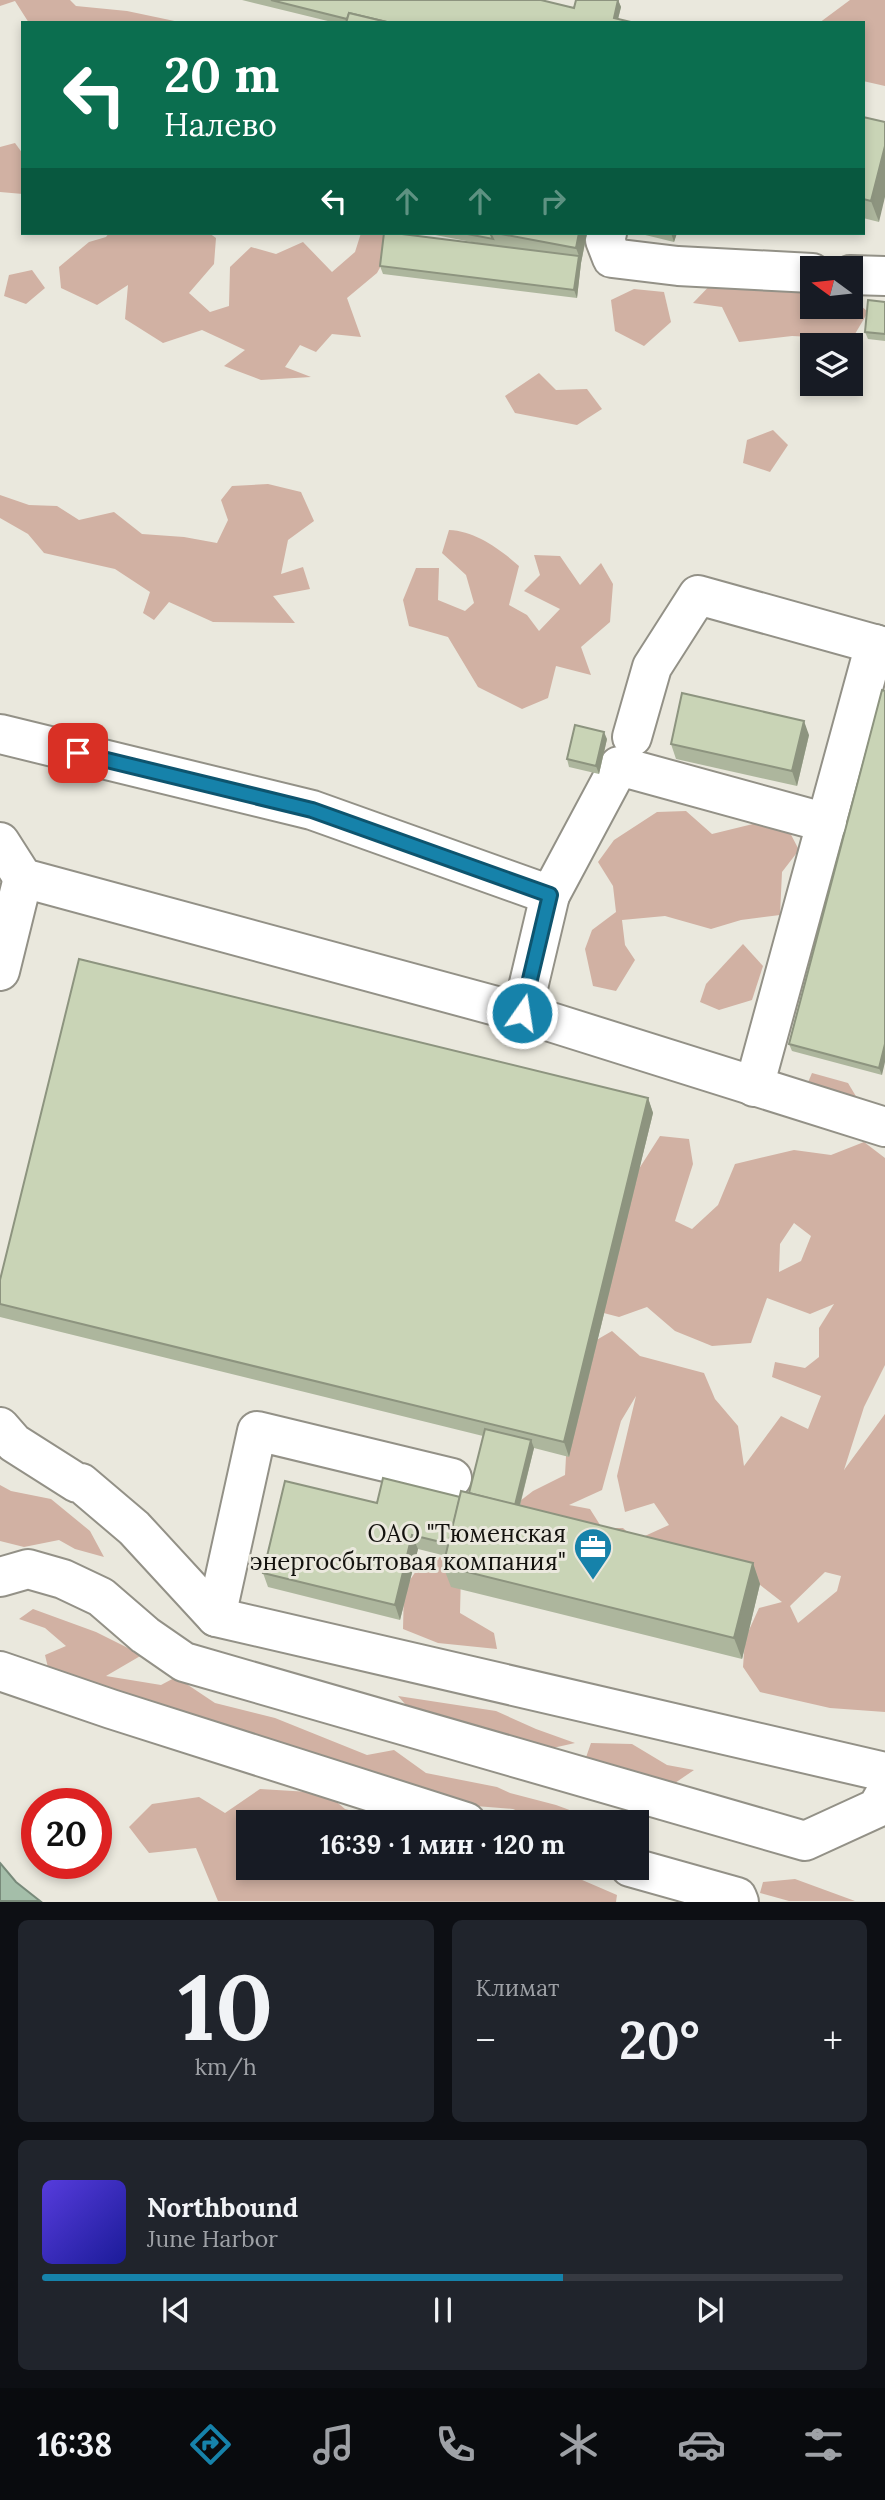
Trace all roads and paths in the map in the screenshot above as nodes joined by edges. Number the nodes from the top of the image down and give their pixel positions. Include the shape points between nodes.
1 (606, 235) edge
2 (800, 272) edge
3 (863, 275) edge
4 (885, 276) edge
5 (880, 646) edge
6 (0, 734) edge
7 (632, 737) dead end
8 (827, 823) junction
9 (0, 842) edge
10 (23, 878) junction
11 (550, 895) junction
12 (0, 971) edge
13 (522, 1013) junction
14 (754, 1087) junction
15 (885, 1127) edge
16 (0, 1427) edge
17 (452, 1478) dead end
18 (0, 1577) edge
19 (216, 1617) junction
20 (0, 1671) edge
21 (885, 1772) edge
22 (885, 1794) edge
23 (428, 1810) edge
24 (649, 1872) edge
25 (744, 1900) edge

1 - 2 lane via 612,258
3 - 4 lane
5 - 7 lane via 698,595 652,667
5 - 8 lane
6 - 11 lane via 312,810
8 - 11 lane via 619,766
8 - 14 lane
9 - 10 lane
10 - 12 lane
10 - 13 lane
11 - 13 lane
13 - 14 lane
14 - 15 lane
16 - 19 lane via 14,1443 81,1483 134,1528
17 - 19 lane via 257,1431
18 - 22 lane via 28,1569 63,1579 101,1597 184,1662 805,1841 877,1808
19 - 21 lane
20 - 23 lane
24 - 25 lane

